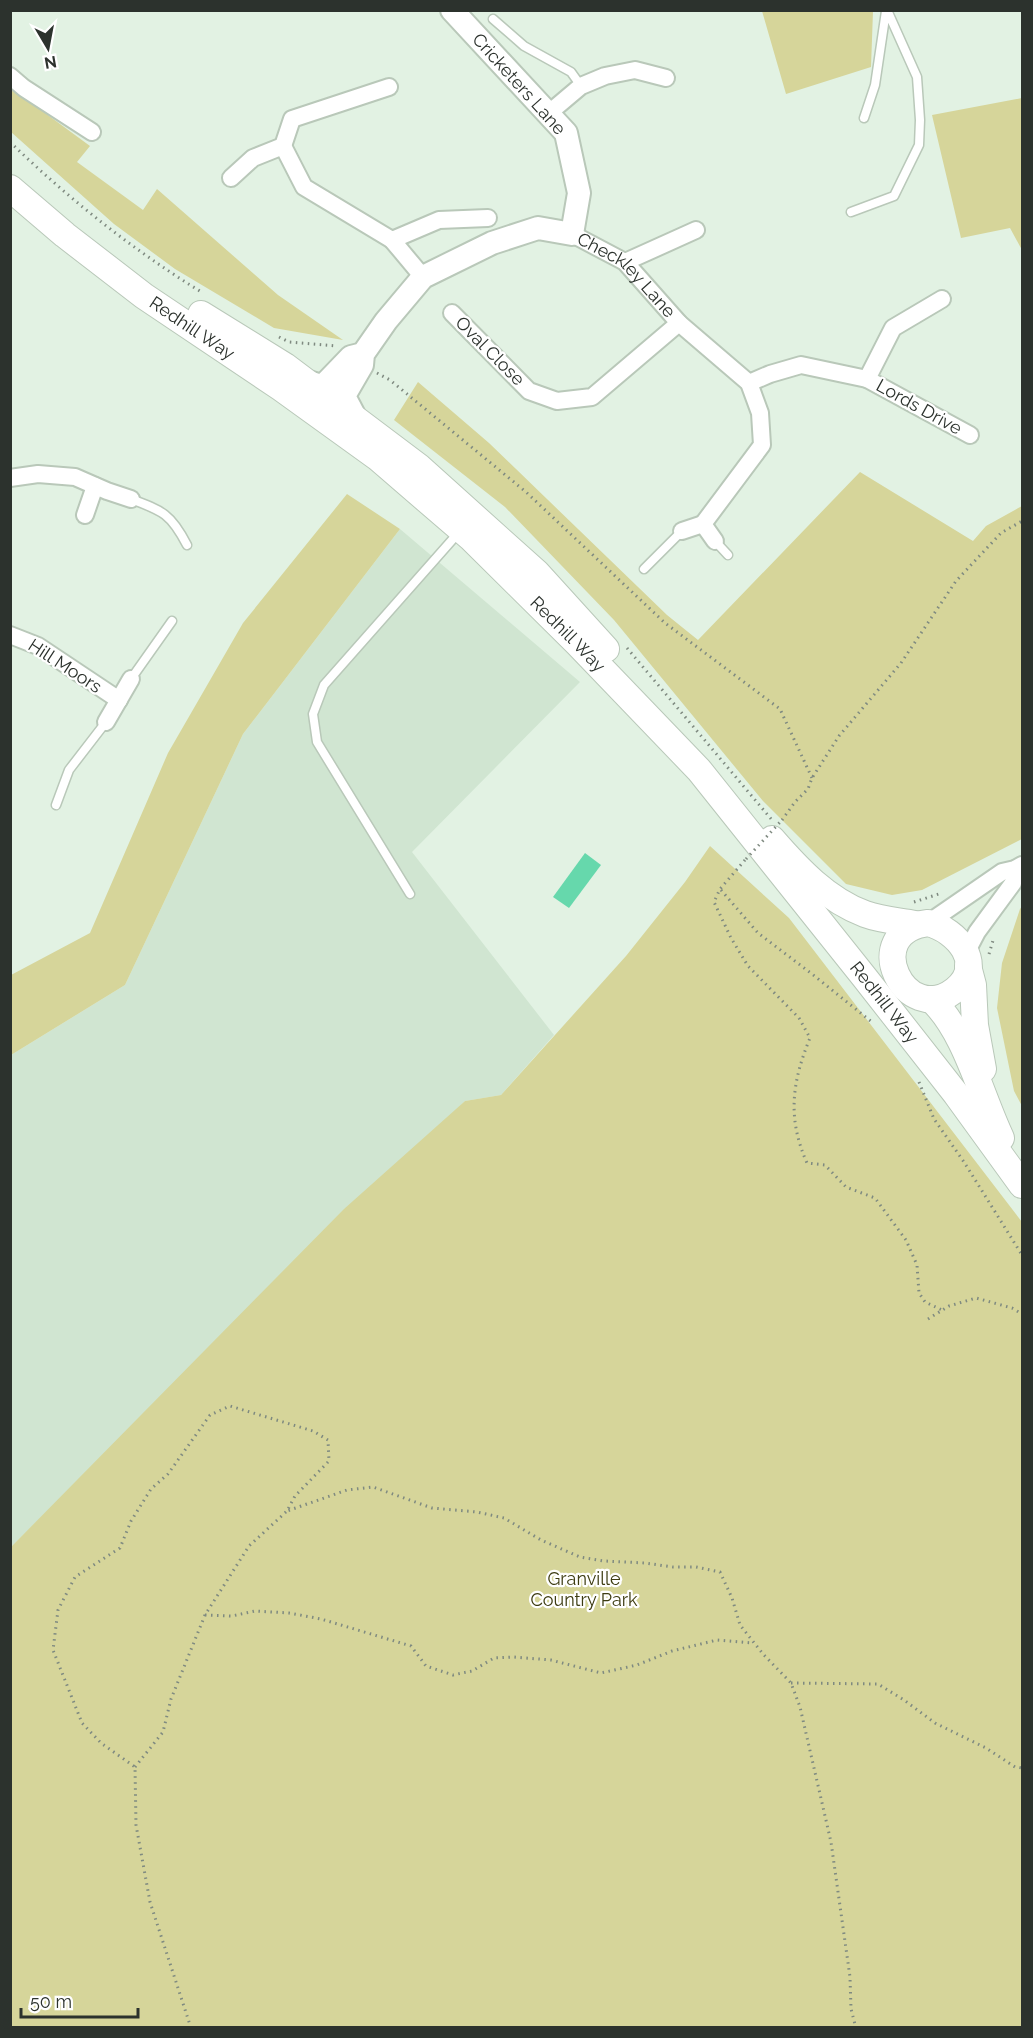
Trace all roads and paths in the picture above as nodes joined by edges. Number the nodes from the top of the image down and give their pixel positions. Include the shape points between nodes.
1 (452, 10) edge
2 (887, 10) edge
3 (494, 19) dead end
4 (10, 76) edge
5 (666, 78) dead end
6 (581, 86) junction
7 (389, 87) dead end
8 (549, 113) junction
9 (864, 118) dead end
10 (92, 132) dead end
11 (10, 142) edge
12 (284, 146) junction
13 (10, 168) edge
14 (231, 178) dead end
15 (10, 188) edge
16 (851, 212) dead end
17 (488, 218) dead end
18 (696, 230) dead end
19 (572, 234) junction
20 (392, 240) junction
21 (625, 262) junction
22 (423, 277) junction
23 (206, 295) dead end
24 (942, 299) dead end
25 (452, 313) dead end
26 (679, 323) junction
27 (272, 333) dead end
28 (359, 358) junction
29 (867, 379) junction
30 (305, 381) junction
31 (749, 382) junction
32 (355, 417) junction
33 (970, 435) dead end
34 (10, 478) edge
35 (95, 486) junction
36 (131, 499) joint
37 (85, 515) dead end
38 (1023, 521) edge
39 (703, 524) junction
40 (461, 530) junction
41 (682, 531) joint
42 (715, 541) joint
43 (187, 545) dead end
44 (728, 555) dead end
45 (644, 569) dead end
46 (172, 621) dead end
47 (10, 635) edge
48 (621, 643) dead end
49 (131, 679) joint
50 (119, 700) junction
51 (105, 722) joint
52 (812, 778) junction
53 (56, 805) dead end
54 (777, 826) dead end
55 (1019, 867) edge
56 (720, 889) junction
57 (951, 890) dead end
58 (410, 894) dead end
59 (799, 897) junction
60 (917, 917) junction
61 (967, 960) junction
62 (899, 982) junction
63 (931, 999) junction
64 (879, 1028) dead end
65 (917, 1077) dead end
66 (1023, 1160) edge
67 (1023, 1182) edge
68 (1023, 1255) edge
69 (942, 1310) junction
70 (1023, 1314) edge
71 (928, 1319) dead end
72 (287, 1511) junction
73 (205, 1615) junction
74 (753, 1643) junction
75 (791, 1683) junction
76 (135, 1767) junction
77 (1023, 1768) edge
78 (191, 2028) edge
79 (856, 2028) edge

1 - 8 street, Cricketers Lane
2 - 9 lane via 875,85
2 - 16 lane via 917,77 919,145 894,196
3 - 6 lane via 524,46 571,72
4 - 10 street
5 - 6 street via 635,70
6 - 8 street
7 - 12 street via 292,119
8 - 19 street, Cricketers Lane via 566,133 579,194
11 - 23 path via 119,237
12 - 14 street via 253,158
12 - 20 street via 304,187
13 - 30 main road, Redhill Way via 106,250
15 - 40 main road, Redhill Way via 144,296 378,458
17 - 20 street via 439,220
18 - 21 street
19 - 21 street, Checkley Lane
19 - 22 street, Checkley Lane via 538,228 492,243
20 - 22 street
21 - 26 street, Checkley Lane
22 - 28 street, Checkley Lane
24 - 29 street, Lords Drive via 892,328
25 - 26 street, Oval Close via 529,390 557,401 592,397
26 - 31 street, Checkley Lane
27 - 28 path via 289,342 336,346
28 - 30 street, Checkley Lane via 351,357 325,384
28 - 32 street, Checkley Lane via 362,365 344,396
28 - 52 path via 526,492 665,623 780,709
29 - 31 street, Lords Drive via 801,365
29 - 33 street, Lords Drive
30 - 32 main road, Redhill Way
31 - 39 street via 760,413 762,445
32 - 60 main road, Redhill Way via 420,467 537,573 816,884 866,914
34 - 35 street via 38,474 75,477
35 - 36 street
35 - 37 street
36 - 43 lane via 163,511
38 - 52 path via 1001,533 956,581 901,663 840,736
39 - 41 street
39 - 42 street
40 - 58 lane via 324,685 313,714 317,742
40 - 59 main road, Redhill Way via 699,770
41 - 45 lane
42 - 44 lane
46 - 49 lane
47 - 50 street, Hill Moors via 38,646
48 - 54 path
49 - 50 street, Hill Moors
50 - 51 street, Hill Moors
51 - 53 lane via 69,770
52 - 56 path, bridge via 808,789
55 - 60 street
55 - 61 street via 977,932
56 - 64 path via 758,933
56 - 69 path via 714,902 731,938 748,966 799,1018 810,1038 799,1065 795,1092 795,1128 807,1163 825,1165 846,1187 875,1198 906,1240 917,1265 919,1293 925,1302
57 - 60 path
59 - 62 main road via 828,909 883,972
59 - 67 main road, Redhill Way
60 - 61 main road via 951,933
60 - 62 main road via 900,934 894,947 892,962
61 - 63 main road via 964,978 956,990
61 - 66 main road via 985,1076 996,1109
62 - 63 main road via 912,994
63 - 67 main road via 957,1035
65 - 68 path via 934,1119
69 - 70 path via 976,1298
69 - 71 path
72 - 73 path via 249,1546
72 - 74 path via 347,1490 373,1487 432,1508 504,1518 580,1557 720,1572 740,1625
72 - 76 path via 295,1496 329,1461 328,1440 313,1431 230,1406 210,1415 168,1474 151,1489 120,1548 75,1577 58,1610 53,1650 82,1723 101,1743
73 - 74 path via 290,1612 321,1619 411,1646 426,1666 453,1675 472,1671 494,1658 521,1657 601,1673 717,1640
73 - 76 path via 171,1699 163,1732
74 - 75 path
75 - 77 path via 878,1684 935,1723
75 - 79 path via 831,1842
76 - 78 path via 136,1825 150,1902

